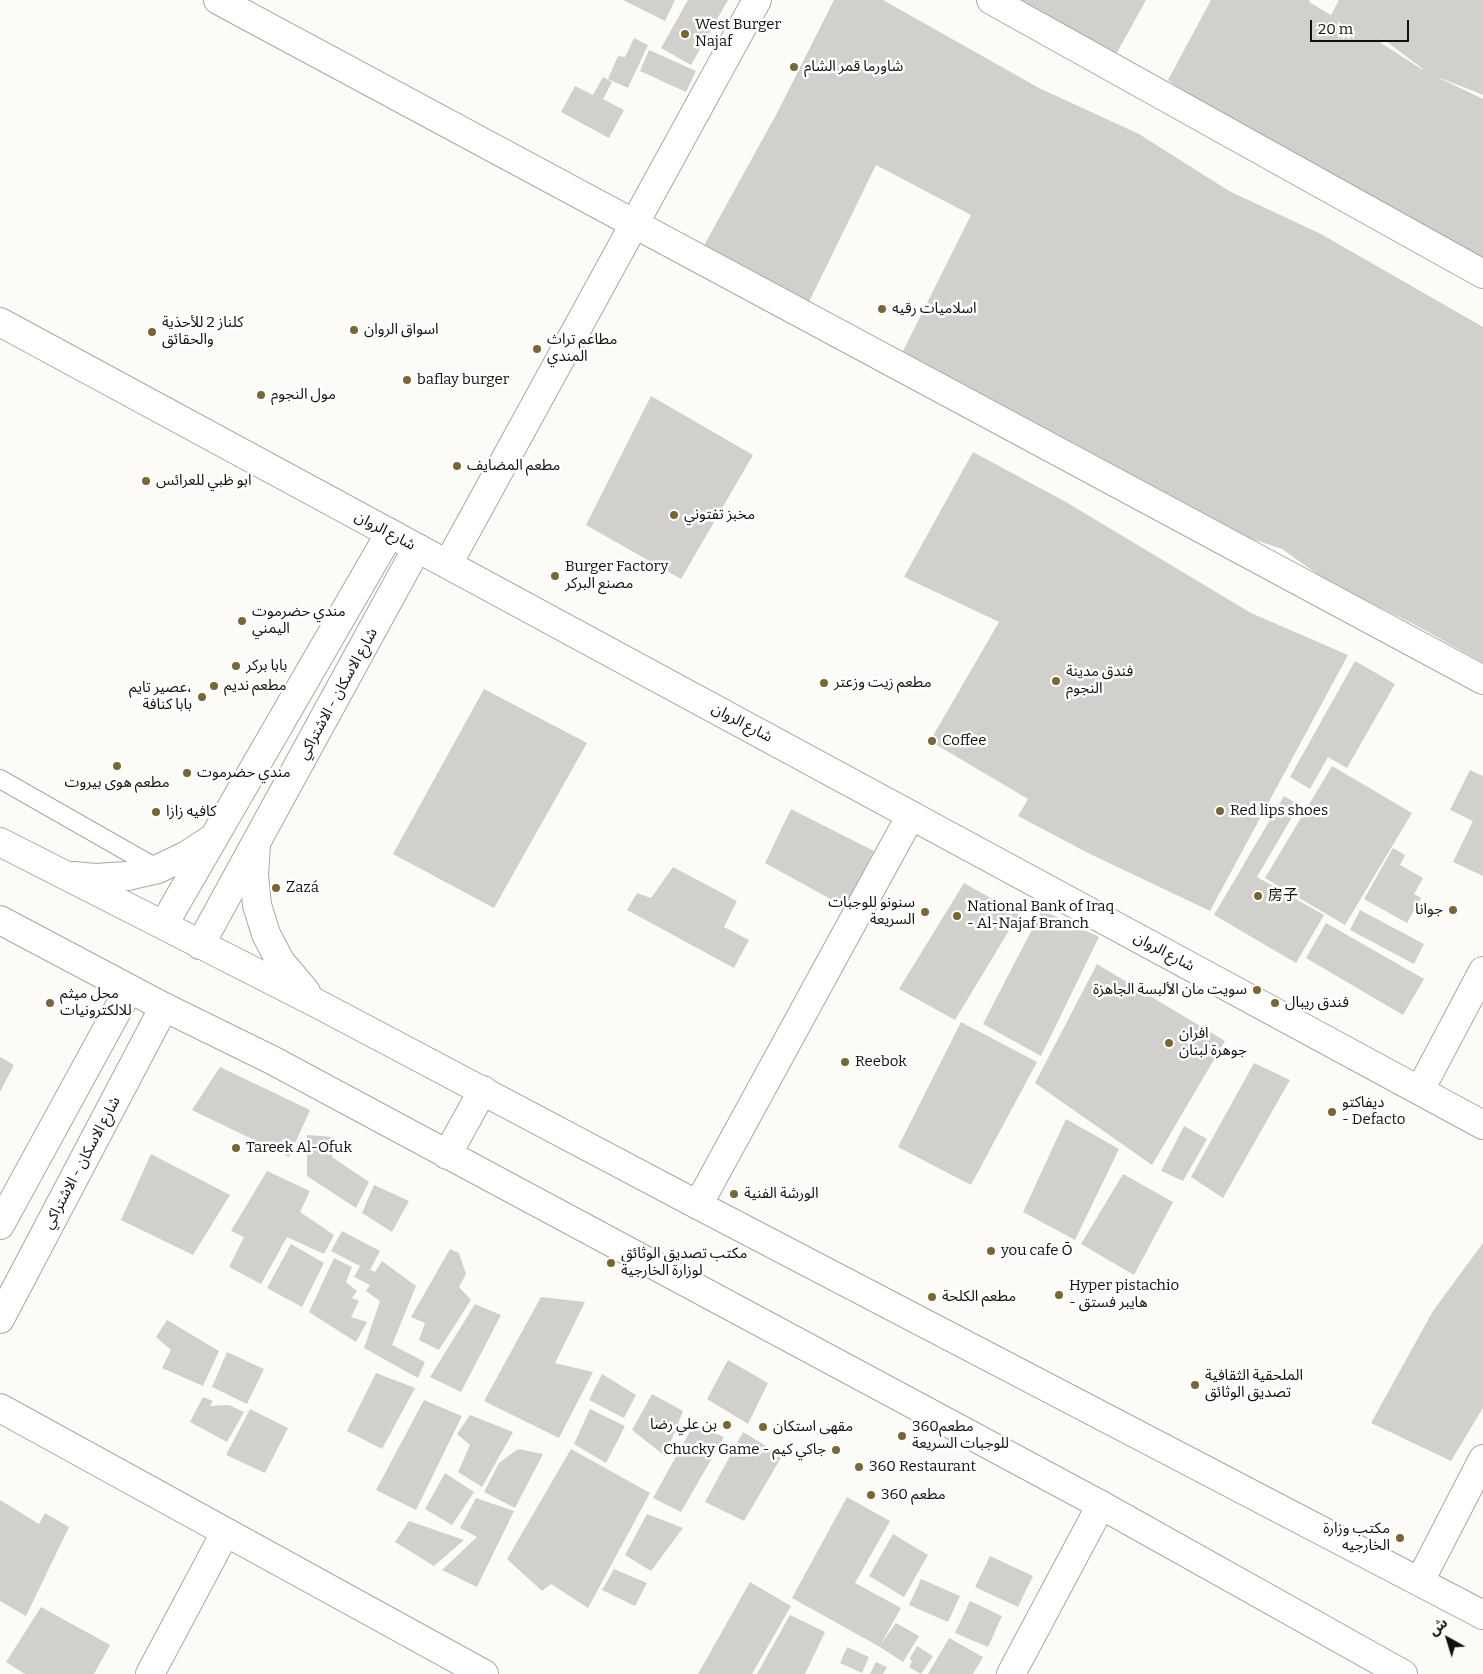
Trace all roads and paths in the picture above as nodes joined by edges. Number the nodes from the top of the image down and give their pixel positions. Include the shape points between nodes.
1 (218, 0) edge
2 (757, 0) edge
3 (991, 0) edge
4 (635, 224) junction
5 (1483, 274) edge
6 (0, 322) edge
7 (390, 533) junction
8 (417, 548) junction
9 (448, 564) junction
10 (1483, 680) edge
11 (0, 779) edge
12 (911, 815) junction
13 (213, 838) junction
14 (0, 842) edge
15 (256, 845) junction
16 (158, 868) junction
17 (63, 875) junction
18 (0, 920) edge
19 (164, 924) junction
20 (200, 944) junction
21 (1483, 971) edge
22 (129, 989) junction
23 (320, 1005) junction
24 (164, 1007) junction
25 (483, 1090) junction
26 (1420, 1090) junction
27 (1483, 1124) edge
28 (447, 1155) junction
29 (698, 1205) junction
30 (0, 1225) edge
31 (0, 1319) edge
32 (0, 1408) edge
33 (1483, 1459) edge
34 (1101, 1504) junction
35 (225, 1533) junction
36 (1420, 1581) junction
37 (1483, 1615) edge
38 (150, 1674) edge
39 (484, 1674) edge
40 (1011, 1674) edge
41 (1403, 1674) edge

1 - 4 street
2 - 4 street
3 - 5 street
4 - 9 street
4 - 10 street
6 - 7 street, شارع الروان
7 - 8 street, شارع الروان
7 - 13 street
8 - 9 street, شارع الروان
8 - 15 street, شارع الاسكان - الاشتراكي
9 - 12 street, شارع الروان
11 - 16 lane
12 - 26 street, شارع الروان
12 - 29 street
13 - 16 street
13 - 19 street
14 - 17 street
15 - 20 street, شارع الاسكان - الاشتراكي
15 - 23 street via 257,905 266,934 280,961
16 - 17 street via 127,876
17 - 19 street
18 - 22 street
19 - 20 street
20 - 23 street
21 - 26 street
22 - 24 street
22 - 30 street
23 - 25 street
24 - 28 street via 272,1060
24 - 31 street, شارع الاسكان - الاشتراكي
25 - 28 street
25 - 29 street
26 - 27 street, شارع الروان
28 - 34 street
29 - 36 street
32 - 35 street
33 - 36 street
34 - 40 street
34 - 41 street
35 - 38 street
35 - 39 street
36 - 37 street

